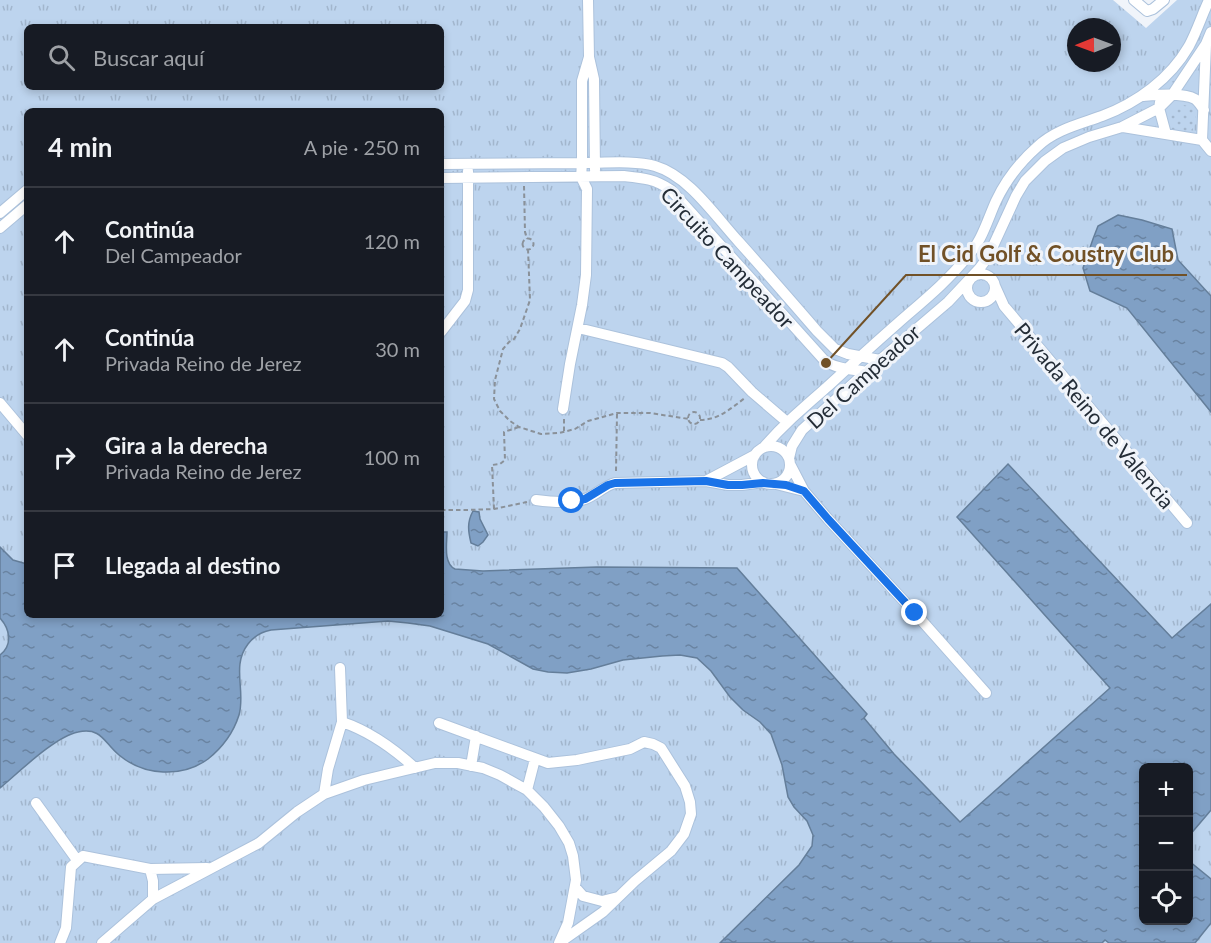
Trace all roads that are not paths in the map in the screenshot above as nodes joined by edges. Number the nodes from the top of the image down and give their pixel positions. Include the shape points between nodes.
1 (588, 0) edge
2 (1134, 0) edge
3 (1164, 0) edge
4 (1209, 0) edge
5 (1211, 32) edge
6 (1206, 44) junction
7 (588, 57) junction
8 (1168, 73) junction
9 (1166, 95) junction
10 (1142, 96) junction
11 (1159, 108) junction
12 (1204, 110) junction
13 (1122, 127) junction
14 (1166, 134) junction
15 (1202, 140) junction
16 (1211, 151) edge
17 (582, 163) junction
18 (595, 163) junction
19 (444, 164) edge
20 (468, 165) junction
21 (654, 166) junction
22 (581, 177) junction
23 (594, 177) junction
24 (444, 178) edge
25 (468, 178) junction
26 (650, 179) junction
27 (587, 189) junction
28 (24, 193) edge
29 (24, 208) edge
30 (0, 213) edge
31 (0, 228) edge
32 (739, 242) junction
33 (993, 246) junction
34 (726, 252) junction
35 (967, 257) junction
36 (970, 280) junction
37 (945, 281) junction
38 (994, 284) junction
39 (980, 301) junction
40 (948, 302) junction
41 (1004, 306) junction
42 (444, 328) edge
43 (578, 328) junction
44 (860, 356) junction
45 (824, 360) junction
46 (880, 360) junction
47 (847, 368) junction
48 (866, 372) junction
49 (825, 388) junction
50 (0, 403) edge
51 (564, 410) dead end
52 (787, 422) junction
53 (24, 431) edge
54 (764, 447) junction
55 (755, 454) junction
56 (790, 461) junction
57 (706, 481) junction
58 (763, 483) junction
59 (776, 484) junction
60 (804, 491) junction
61 (536, 500) road end
62 (1186, 523) dead end
63 (340, 668) dead end
64 (986, 693) dead end
65 (342, 722) junction
66 (439, 723) dead end
67 (476, 736) junction
68 (535, 759) junction
69 (471, 766) junction
70 (415, 768) junction
71 (526, 790) junction
72 (324, 794) junction
73 (36, 803) dead end
74 (76, 860) junction
75 (210, 868) junction
76 (150, 869) junction
77 (575, 887) junction
78 (619, 897) junction
79 (153, 899) junction
80 (64, 940) edge
81 (102, 943) edge
82 (559, 943) edge

1 - 7 street
2 - 3 street via 1147,11
4 - 8 street, Del Campeador via 1189,45
5 - 6 street, Del Campeador
6 - 9 street, Del Campeador
6 - 12 street
7 - 17 street via 582,81
7 - 18 street via 594,79
8 - 9 street via 1162,87
8 - 10 street, Del Campeador
9 - 10 street
9 - 11 street, Del Campeador
9 - 12 street via 1187,96
10 - 35 street, Del Campeador via 1119,110 1054,134 1035,148 1011,174 985,230
11 - 13 street, Del Campeador
11 - 14 street
12 - 15 street
13 - 14 street
13 - 33 street, Del Campeador via 1063,148 1045,161 1020,188
14 - 15 street
15 - 16 street
17 - 18 street, Circuito Campeador
17 - 20 street
17 - 22 street
18 - 21 street, Circuito Campeador
18 - 23 street
19 - 20 street
20 - 25 street
21 - 26 street
21 - 32 street, Circuito Campeador via 680,178
22 - 23 street, Circuito Campeador
22 - 25 street, Circuito Campeador
22 - 27 street
23 - 26 street, Circuito Campeador
23 - 27 street
24 - 25 street, Circuito Campeador
25 - 42 street via 468,290 465,301
26 - 34 street, Circuito Campeador via 671,190
27 - 43 street via 586,275
28 - 30 street
29 - 31 street
32 - 34 street
32 - 44 street, Circuito Campeador via 835,349
33 - 36 street, Del Campeador
33 - 38 street, Del Campeador
34 - 45 street, Circuito Campeador
35 - 36 street
35 - 37 street, Del Campeador
36 - 37 street
36 - 38 street via 986,275
36 - 39 street via 968,293
36 - 40 street, Del Campeador
37 - 44 street, Del Campeador
38 - 39 street via 993,296
38 - 41 street, Privada Reino de Valencia
39 - 40 street
39 - 41 street, Privada Reino de Valencia
40 - 46 street, Del Campeador
41 - 62 street, Privada Reino de Valencia
43 - 51 street
43 - 52 street via 722,363
44 - 46 street, Circuito Campeador
44 - 47 street, Del Campeador
45 - 47 street, Circuito Campeador
45 - 49 street
46 - 48 street, Del Campeador
47 - 48 street, Circuito Campeador
47 - 49 street, Del Campeador
48 - 56 street, Del Campeador via 802,430 792,446
49 - 52 street, Del Campeador
50 - 53 street
52 - 54 street, Del Campeador
54 - 55 street
54 - 56 street via 782,448
55 - 57 street
55 - 58 street via 752,467
56 - 59 street via 787,476
56 - 60 street
57 - 58 street via 728,485
57 - 61 street via 615,483 585,499
58 - 59 street
59 - 60 street
60 - 64 street
63 - 65 street
65 - 70 street via 396,751
65 - 72 street
66 - 67 street
67 - 68 street
67 - 69 street
68 - 71 street
68 - 78 street via 548,763 577,760 630,749 644,742 661,748 685,786 691,814 684,834
69 - 70 street via 435,763
69 - 71 street via 500,775
70 - 72 street
71 - 77 street via 544,807 569,843
72 - 75 street via 259,843
73 - 74 street
74 - 76 street via 83,856
74 - 80 street via 71,867
75 - 76 street
75 - 79 street
76 - 79 street
77 - 78 street via 584,896 602,901
77 - 82 street via 568,923
78 - 82 street
79 - 81 street

